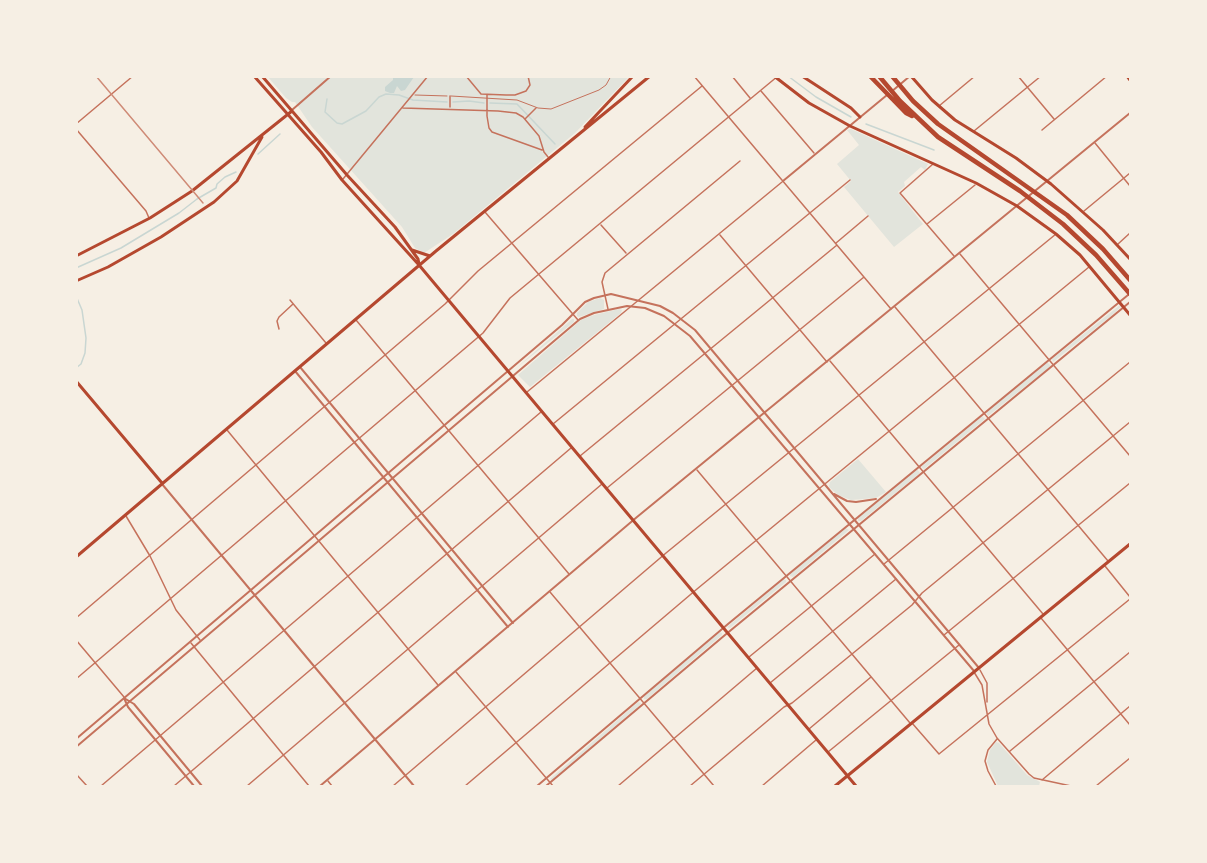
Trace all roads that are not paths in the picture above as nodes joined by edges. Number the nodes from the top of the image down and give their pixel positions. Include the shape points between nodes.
1 (133, 76) edge
2 (254, 76) edge
3 (262, 76) edge
4 (331, 76) edge
5 (428, 76) edge
6 (466, 76) edge
7 (528, 76) edge
8 (611, 76) edge
9 (633, 76) edge
10 (650, 76) edge
11 (694, 76) edge
12 (732, 76) edge
13 (802, 76) edge
14 (870, 76) edge
15 (879, 76) edge
16 (892, 76) edge
17 (975, 76) edge
18 (1018, 76) edge
19 (1041, 76) edge
20 (1107, 76) edge
21 (1128, 76) edge
22 (776, 77) edge
23 (909, 77) edge
24 (1131, 80) edge
25 (702, 86) junction
26 (1027, 88) junction
27 (760, 90) junction
28 (413, 95) junction
29 (450, 96) junction
30 (487, 96) junction
31 (750, 98) junction
32 (939, 106) junction
33 (403, 108) junction
34 (536, 108) junction
35 (450, 109) junction
36 (487, 110) junction
37 (292, 111) junction
38 (1131, 113) edge
39 (288, 114) junction
40 (729, 117) junction
41 (526, 118) junction
42 (858, 119) junction
43 (917, 119) junction
44 (1054, 119) junction
45 (77, 122) edge
46 (850, 126) junction
47 (76, 129) edge
48 (583, 129) junction
49 (1042, 130) dead end
50 (973, 131) junction
51 (264, 135) junction
52 (1094, 143) junction
53 (544, 151) junction
54 (815, 155) junction
55 (549, 158) junction
56 (740, 161) dead end
57 (933, 163) junction
58 (1131, 173) edge
59 (347, 175) junction
60 (1124, 178) junction
61 (342, 180) junction
62 (850, 180) dead end
63 (783, 181) junction
64 (1047, 182) junction
65 (976, 183) junction
66 (1131, 186) edge
67 (1018, 205) junction
68 (485, 211) junction
69 (1084, 211) junction
70 (810, 213) junction
71 (868, 216) dead end
72 (150, 218) junction
73 (601, 224) junction
74 (927, 224) junction
75 (396, 227) junction
76 (390, 231) junction
77 (1131, 233) edge
78 (719, 234) junction
79 (1056, 234) junction
80 (512, 243) junction
81 (836, 244) junction
82 (1117, 244) junction
83 (412, 250) junction
84 (960, 253) junction
85 (627, 254) junction
86 (76, 256) edge
87 (430, 256) junction
88 (955, 257) junction
89 (1131, 259) edge
90 (419, 265) junction
91 (746, 266) junction
92 (1090, 266) junction
93 (539, 274) junction
94 (864, 277) junction
95 (1131, 280) edge
96 (76, 281) edge
97 (989, 288) junction
98 (1131, 294) edge
99 (605, 295) junction
100 (773, 298) junction
101 (290, 300) dead end
102 (639, 300) junction
103 (448, 301) junction
104 (1122, 301) junction
105 (294, 303) junction
106 (1127, 305) edge
107 (631, 306) junction
108 (894, 306) junction
109 (645, 308) junction
110 (891, 309) junction
111 (608, 310) junction
112 (573, 314) junction
113 (1131, 315) edge
114 (356, 319) junction
115 (681, 319) junction
116 (578, 320) junction
117 (676, 324) junction
118 (1019, 324) junction
119 (279, 329) dead end
120 (800, 330) junction
121 (479, 337) junction
122 (924, 342) junction
123 (327, 344) junction
124 (711, 349) junction
125 (705, 353) junction
126 (386, 355) junction
127 (1049, 359) junction
128 (828, 361) junction
129 (1131, 362) edge
130 (1054, 365) junction
131 (300, 367) junction
132 (295, 371) junction
133 (508, 371) junction
134 (512, 376) junction
135 (954, 378) junction
136 (76, 381) edge
137 (738, 381) junction
138 (732, 385) junction
139 (416, 391) junction
140 (526, 393) junction
141 (858, 396) junction
142 (1084, 400) junction
143 (330, 402) junction
144 (324, 407) junction
145 (541, 411) junction
146 (765, 413) junction
147 (984, 413) junction
148 (759, 417) junction
149 (989, 419) junction
150 (1131, 422) edge
151 (445, 425) junction
152 (553, 425) junction
153 (226, 429) junction
154 (449, 430) junction
155 (888, 431) junction
156 (1114, 436) junction
157 (359, 438) junction
158 (354, 442) junction
159 (572, 447) junction
160 (794, 448) junction
161 (789, 453) junction
162 (1018, 454) junction
163 (579, 456) junction
164 (1131, 456) edge
165 (256, 465) junction
166 (478, 465) junction
167 (919, 466) junction
168 (696, 469) junction
169 (924, 472) junction
170 (388, 473) junction
171 (383, 478) junction
172 (392, 478) junction
173 (387, 482) junction
174 (602, 483) junction
175 (1131, 483) edge
176 (162, 484) junction
177 (824, 484) junction
178 (606, 488) junction
179 (819, 489) junction
180 (1049, 489) junction
181 (831, 492) junction
182 (882, 496) junction
183 (286, 501) junction
184 (509, 501) junction
185 (726, 504) junction
186 (953, 507) junction
187 (421, 513) junction
188 (125, 515) junction
189 (416, 518) junction
190 (192, 519) junction
191 (854, 519) junction
192 (633, 520) junction
193 (849, 524) junction
194 (858, 525) junction
195 (1078, 525) junction
196 (853, 529) junction
197 (315, 536) junction
198 (539, 537) junction
199 (319, 540) junction
200 (756, 540) junction
201 (983, 543) junction
202 (1131, 544) edge
203 (452, 550) junction
204 (447, 554) junction
205 (875, 554) junction
206 (222, 555) junction
207 (150, 556) junction
208 (663, 556) junction
209 (76, 557) edge
210 (888, 561) junction
211 (1109, 561) junction
212 (883, 564) junction
213 (1104, 565) junction
214 (570, 574) junction
215 (348, 576) junction
216 (786, 576) junction
217 (896, 579) junction
218 (1013, 579) junction
219 (790, 580) junction
220 (482, 586) junction
221 (251, 590) junction
222 (477, 590) junction
223 (550, 591) junction
224 (693, 592) junction
225 (255, 595) junction
226 (919, 597) junction
227 (1131, 598) edge
228 (170, 600) junction
229 (915, 602) junction
230 (812, 606) junction
231 (378, 612) junction
232 (1042, 616) junction
233 (76, 618) edge
234 (513, 623) junction
235 (508, 627) junction
236 (580, 627) junction
237 (723, 628) junction
238 (284, 630) junction
239 (833, 631) junction
240 (948, 632) junction
241 (727, 633) junction
242 (197, 636) junction
243 (944, 636) junction
244 (76, 640) edge
245 (201, 641) junction
246 (190, 642) junction
247 (959, 645) junction
248 (194, 647) junction
249 (408, 649) junction
250 (954, 649) junction
251 (1067, 650) junction
252 (1131, 652) edge
253 (852, 654) junction
254 (748, 658) junction
255 (96, 663) junction
256 (610, 663) junction
257 (315, 666) junction
258 (757, 668) junction
259 (978, 668) junction
260 (455, 671) junction
261 (974, 672) junction
262 (872, 677) junction
263 (76, 680) edge
264 (223, 682) junction
265 (1095, 682) junction
266 (769, 683) junction
267 (439, 686) junction
268 (124, 698) junction
269 (640, 698) junction
270 (891, 701) junction
271 (129, 703) junction
272 (345, 703) junction
273 (644, 703) junction
274 (788, 705) junction
275 (987, 706) junction
276 (1131, 706) edge
277 (486, 707) junction
278 (1121, 714) junction
279 (988, 715) junction
280 (253, 719) junction
281 (911, 724) junction
282 (1131, 725) edge
283 (808, 730) junction
284 (160, 736) junction
285 (997, 738) junction
286 (76, 739) edge
287 (674, 739) junction
288 (156, 740) junction
289 (376, 740) junction
290 (817, 740) junction
291 (516, 743) junction
292 (76, 747) edge
293 (1009, 752) junction
294 (827, 753) junction
295 (283, 755) junction
296 (1131, 758) edge
297 (190, 772) junction
298 (76, 774) edge
299 (704, 774) junction
300 (406, 776) junction
301 (186, 777) junction
302 (847, 777) junction
303 (546, 779) junction
304 (327, 781) junction
305 (1041, 781) junction
306 (551, 785) edge
307 (87, 786) edge
308 (101, 786) edge
309 (174, 786) edge
310 (194, 786) edge
311 (202, 786) edge
312 (247, 786) edge
313 (309, 786) edge
314 (320, 786) edge
315 (332, 786) edge
316 (393, 786) edge
317 (414, 786) edge
318 (465, 786) edge
319 (537, 786) edge
320 (546, 786) edge
321 (618, 786) edge
322 (690, 786) edge
323 (714, 786) edge
324 (762, 786) edge
325 (835, 786) edge
326 (856, 786) edge
327 (996, 786) edge
328 (1071, 786) edge
329 (1096, 786) edge

1 - 45 street
2 - 39 main road
3 - 37 main road
4 - 37 street
5 - 28 street
6 - 30 street
7 - 30 street via 530,87 521,94
8 - 34 lane via 602,88 564,106
9 - 48 main road
10 - 48 main road
11 - 25 street
12 - 31 street
13 - 42 main road via 850,108
14 - 43 highway
15 - 43 highway
16 - 95 highway via 938,124 1067,215
17 - 32 street
18 - 26 street
19 - 26 street
20 - 44 street
21 - 24 main road
22 - 27 street
22 - 46 main road
23 - 32 main road
23 - 42 street
25 - 40 street
25 - 80 street
26 - 44 street
26 - 50 street
27 - 31 street
27 - 54 street
28 - 29 lane
28 - 33 street
29 - 30 lane
29 - 35 street
30 - 34 lane via 521,100
30 - 36 street
31 - 40 street
32 - 50 main road
33 - 35 street
33 - 59 street
34 - 41 street
35 - 36 street
36 - 41 street via 513,112
36 - 53 street via 488,125 494,134
37 - 39 main road
37 - 59 main road
38 - 52 street
39 - 51 main road
39 - 61 main road
40 - 63 street
40 - 73 street
41 - 53 street via 540,136
42 - 46 street
43 - 98 highway via 1064,224
44 - 49 street
46 - 54 street
46 - 57 main road
47 - 72 street
48 - 55 main road
50 - 64 main road
51 - 72 main road
51 - 96 main road via 237,181 214,202 161,237
52 - 60 street
52 - 64 street
53 - 55 street
54 - 63 street
55 - 68 main road
56 - 85 street
57 - 65 main road
57 - 74 street via 900,193
58 - 60 street
59 - 61 street
59 - 75 main road
60 - 66 street
60 - 69 street
61 - 76 main road
62 - 70 street
63 - 70 street
63 - 78 street
64 - 67 street
64 - 69 main road
65 - 67 main road
65 - 74 street
67 - 79 main road
67 - 84 street
68 - 80 street
68 - 87 main road
69 - 82 main road
70 - 81 street
70 - 91 street
71 - 81 street
72 - 86 main road
73 - 85 street
73 - 93 street
74 - 88 street
75 - 76 main road
75 - 83 main road
76 - 90 main road
77 - 82 street
78 - 91 street
78 - 102 street
79 - 92 main road
79 - 97 street
80 - 93 street
80 - 103 street
81 - 94 street
81 - 100 street
82 - 89 main road
83 - 87 main road
83 - 90 main road
84 - 88 street
84 - 97 street
85 - 99 street via 602,276
87 - 90 main road
88 - 108 street
90 - 103 main road
90 - 114 main road
91 - 100 street
91 - 115 street
92 - 104 main road
92 - 118 street
93 - 112 street
93 - 121 street via 507,301
94 - 110 street
94 - 120 street
97 - 118 street
97 - 122 street
98 - 104 street
99 - 102 street
99 - 111 street
99 - 112 street via 588,300
100 - 120 street
100 - 124 street
101 - 105 street
102 - 107 street
102 - 109 street
102 - 115 street via 660,306
103 - 121 main road
103 - 126 street
104 - 106 main road
104 - 127 street
105 - 119 street via 279,317
105 - 123 street
106 - 113 main road
106 - 130 street
107 - 109 street
107 - 111 street
107 - 140 street
108 - 110 street
108 - 122 street
109 - 117 street
110 - 128 street
111 - 116 street
112 - 116 street
112 - 133 street
114 - 123 main road
114 - 126 street
115 - 117 street
115 - 124 street
116 - 134 street
117 - 125 street
117 - 152 street
118 - 127 street
118 - 135 street
120 - 128 street
120 - 137 street
121 - 133 main road
121 - 139 street
122 - 135 street
122 - 141 street
123 - 131 main road
124 - 125 street
124 - 137 street
125 - 138 street
125 - 163 street
126 - 139 street
126 - 143 street
127 - 130 street
127 - 147 street
128 - 141 street
128 - 146 street
129 - 142 street
130 - 142 street
130 - 149 street
131 - 132 main road
131 - 143 street
132 - 144 street
132 - 153 main road
133 - 134 main road
133 - 151 street
134 - 140 main road
134 - 154 street
135 - 147 street
135 - 155 street
136 - 176 main road
137 - 138 street
137 - 146 street
138 - 148 street
138 - 178 street
139 - 151 street
139 - 157 street
140 - 145 main road
141 - 155 street
141 - 160 street
142 - 156 street
142 - 162 street
143 - 144 street
143 - 157 street
144 - 158 street
144 - 165 street
145 - 152 main road
145 - 166 street
146 - 148 street
146 - 160 street
147 - 149 street
147 - 167 street
148 - 161 street
148 - 168 street
149 - 162 street
149 - 169 street
150 - 156 street
151 - 154 street
151 - 170 street
152 - 159 main road
153 - 165 street
153 - 176 main road
154 - 166 street
154 - 172 street
155 - 167 street
155 - 177 street
156 - 164 street
156 - 180 street
157 - 158 street
157 - 170 street
158 - 171 street
158 - 183 street
159 - 163 main road
159 - 184 street
160 - 161 street
160 - 177 street
161 - 179 street
161 - 185 street
162 - 180 street
162 - 186 street
163 - 174 main road
165 - 183 street
165 - 190 street
166 - 184 street
166 - 187 street
167 - 169 street
167 - 182 street
168 - 185 street
168 - 192 street
169 - 186 street
169 - 194 street
170 - 171 street
170 - 172 street
171 - 173 street
171 - 197 street
172 - 173 street
172 - 187 street
173 - 189 street
173 - 199 street
174 - 178 main road
174 - 198 street
175 - 195 street
176 - 188 main road
176 - 190 street
177 - 179 street
177 - 181 street
178 - 192 main road
179 - 193 street
179 - 200 street
180 - 195 street
180 - 201 street
181 - 182 street via 856,502
181 - 191 street
182 - 191 street
183 - 197 street
183 - 206 street
184 - 198 street
184 - 203 street
185 - 200 street
185 - 208 street
186 - 201 street
186 - 210 street
187 - 189 street
187 - 203 street
188 - 207 street
188 - 209 main road
189 - 204 street
189 - 215 street
190 - 206 street
190 - 207 street
191 - 193 street
191 - 194 street
192 - 208 main road
192 - 214 street
193 - 196 street
193 - 216 street
194 - 196 street
194 - 210 street
195 - 211 street
195 - 218 street
196 - 205 street
196 - 219 street
197 - 199 street
197 - 221 street
198 - 214 street
198 - 220 street
199 - 215 street
199 - 225 street
200 - 216 street
200 - 224 street
201 - 218 street
201 - 226 street
202 - 211 main road
203 - 204 street
203 - 220 street
204 - 222 street
204 - 231 street
205 - 212 street
205 - 230 street
206 - 221 street
206 - 228 street
207 - 228 street
207 - 233 street
208 - 224 main road
208 - 236 street
210 - 212 street
210 - 226 street
211 - 213 main road
212 - 217 street
213 - 227 street
213 - 232 main road
214 - 223 street
215 - 231 street
215 - 238 street
216 - 219 street
216 - 237 street
217 - 229 street
217 - 239 street
218 - 232 street
218 - 240 street
219 - 230 street
219 - 241 street
220 - 222 street
220 - 234 street
221 - 225 street
221 - 242 street
222 - 235 street
222 - 249 street
223 - 234 street
223 - 236 street
224 - 237 main road
224 - 256 street
225 - 238 street
225 - 245 street
226 - 229 street
226 - 240 street
227 - 251 street
228 - 242 street
228 - 255 street
229 - 243 street
229 - 253 street
230 - 239 street
230 - 254 street
231 - 249 street
231 - 257 street
232 - 251 street
232 - 259 main road
234 - 235 street
235 - 260 street
236 - 256 street
236 - 277 street
237 - 241 main road
237 - 269 street
238 - 257 street
238 - 264 street
239 - 253 street
239 - 266 street
240 - 243 street
240 - 247 street
241 - 254 main road
241 - 273 street
242 - 245 street
242 - 246 street
243 - 250 street
244 - 255 street
245 - 248 street
246 - 248 street
246 - 268 street
247 - 250 street
247 - 259 street
248 - 264 street
248 - 271 street
249 - 267 street
249 - 272 street
250 - 261 street
250 - 270 street
251 - 265 street
251 - 279 street
252 - 265 street
253 - 262 street
253 - 274 street
254 - 258 main road
255 - 263 street
255 - 268 street
256 - 269 street
256 - 291 street
257 - 272 street
257 - 280 street
258 - 266 main road
258 - 287 street
259 - 261 main road
259 - 275 street via 987,683
260 - 267 street
260 - 277 street
261 - 275 street
261 - 281 main road
262 - 270 street
262 - 283 street
264 - 280 street
264 - 284 street
265 - 278 street
265 - 293 street
266 - 274 main road
267 - 289 street
268 - 271 street
268 - 286 street
269 - 273 street
269 - 303 street
270 - 281 street
270 - 294 street
271 - 284 street
271 - 288 street
271 - 292 street
272 - 289 street
272 - 295 street
273 - 287 street
273 - 306 street
274 - 283 main road
274 - 299 street
275 - 279 street
276 - 278 street
277 - 291 street
277 - 300 street
278 - 282 street
278 - 305 street
279 - 281 street via 939,754
279 - 285 street
280 - 295 street
280 - 297 street
281 - 302 main road
283 - 290 main road
284 - 288 street
284 - 297 street
285 - 293 street
285 - 327 street via 987,750 985,761
287 - 299 street
287 - 321 street
288 - 301 street
288 - 308 street
289 - 300 street
289 - 304 street
290 - 294 main road
290 - 324 street
291 - 303 street
291 - 318 street
293 - 305 street
294 - 302 main road
295 - 312 street
295 - 313 street
296 - 329 street
297 - 301 street
297 - 311 street
298 - 307 street
299 - 322 street
299 - 323 street
300 - 316 street
300 - 317 street
301 - 309 street
301 - 310 street
302 - 325 main road
302 - 326 main road
303 - 306 street
303 - 319 street
304 - 314 street
304 - 315 street
305 - 328 street
306 - 320 street

